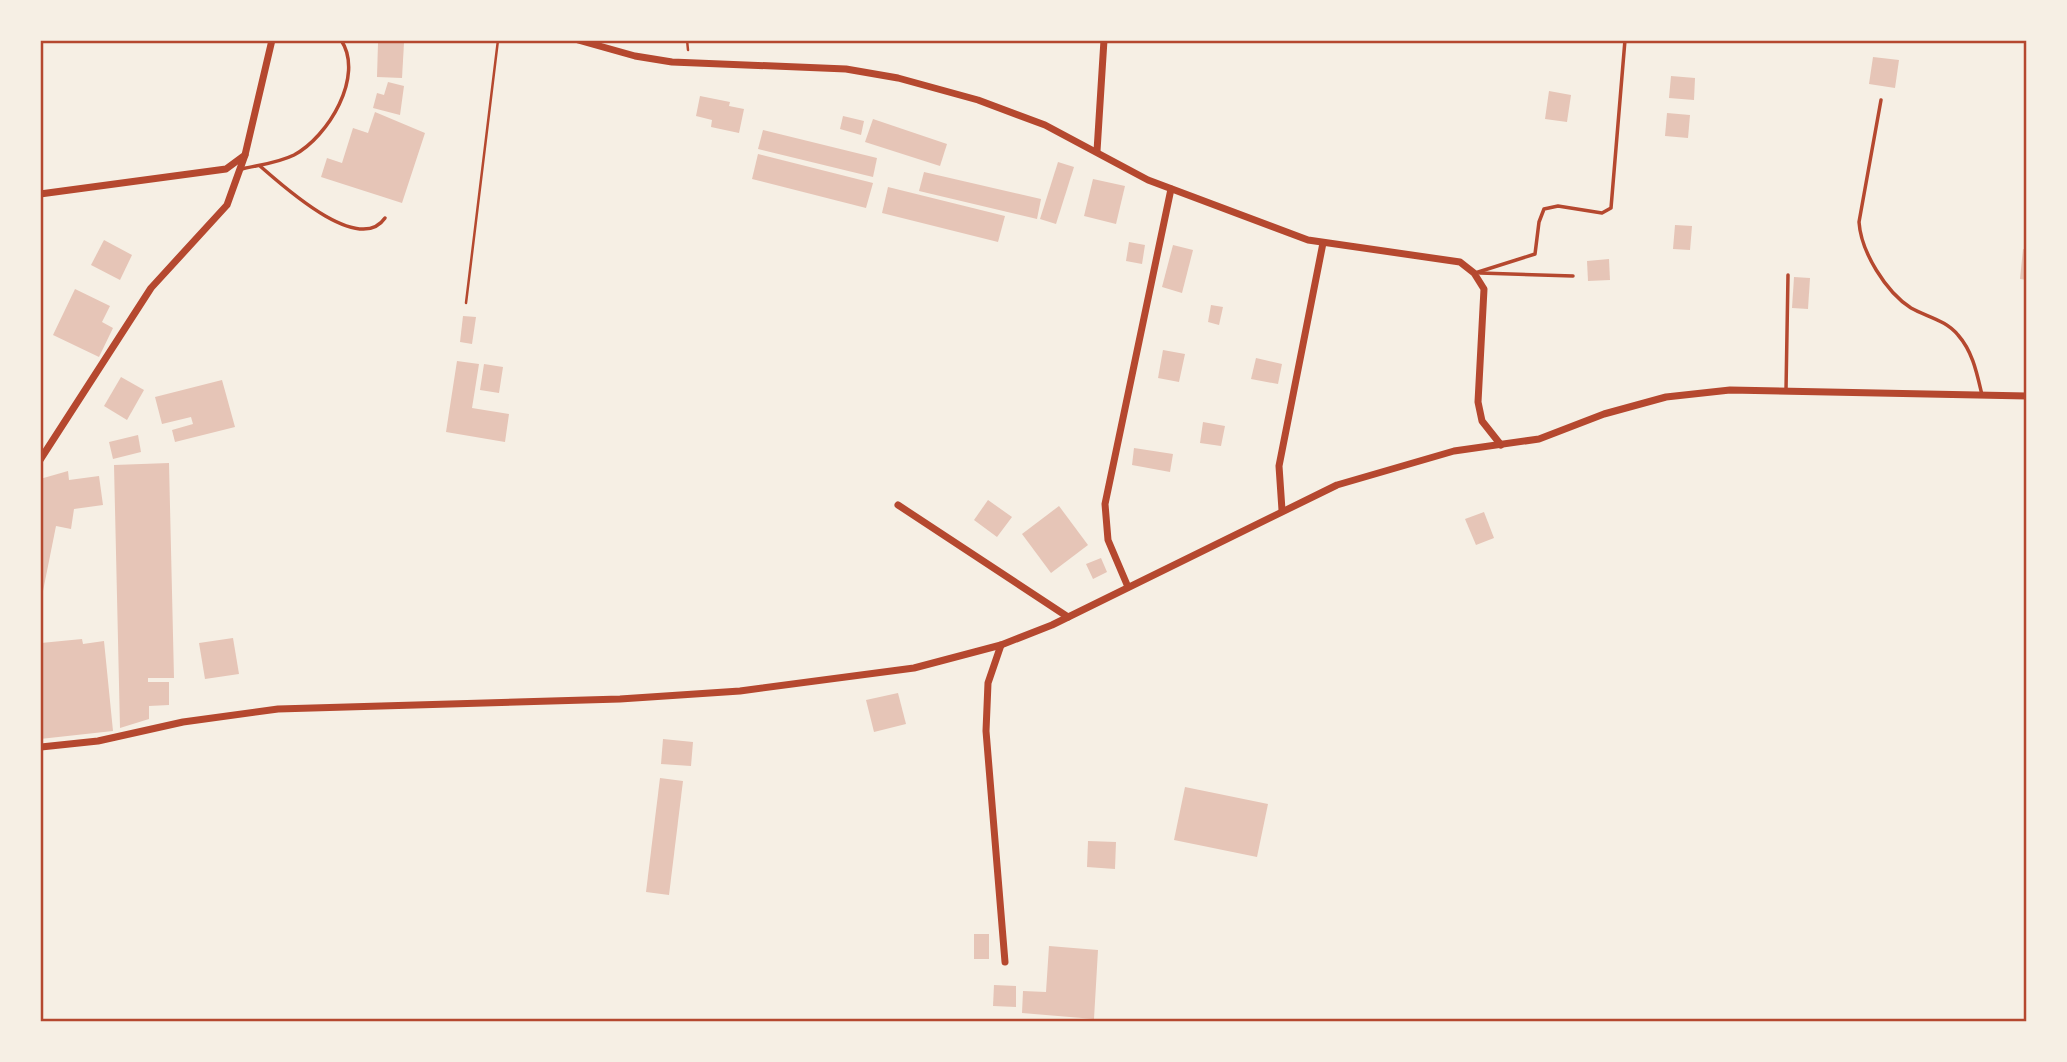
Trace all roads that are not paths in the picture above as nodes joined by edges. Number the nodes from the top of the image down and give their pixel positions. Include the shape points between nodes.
1 (272, 40) edge
2 (341, 40) edge
3 (1104, 40) edge
4 (1625, 40) edge
5 (581, 41) edge
6 (1881, 100) dead end
7 (1097, 151) junction
8 (245, 155) junction
9 (259, 166) junction
10 (240, 169) junction
11 (1171, 189) junction
12 (40, 194) edge
13 (385, 218) dead end
14 (1323, 243) junction
15 (1474, 273) junction
16 (1787, 275) dead end
17 (1573, 276) dead end
18 (1786, 392) junction
19 (2027, 396) edge
20 (1983, 397) junction
21 (1501, 445) junction
22 (40, 460) edge
23 (898, 505) dead end
24 (1282, 510) junction
25 (1128, 587) junction
26 (1068, 617) junction
27 (1001, 645) junction
28 (41, 747) edge
29 (1004, 962) dead end

1 - 8 street
2 - 9 lane via 350,61 349,80 328,120 296,154
3 - 7 street
4 - 15 lane via 1611,208 1602,214 1558,206 1544,209 1535,254
5 - 7 street via 672,62 846,69 898,78 1013,112
6 - 20 lane via 1859,222 1864,246 1899,300 1956,332 1970,354
7 - 11 street
8 - 10 street
8 - 12 street via 226,169
9 - 10 lane
9 - 13 lane via 328,218 369,229
10 - 22 street via 227,205 151,288
11 - 14 street
11 - 25 street via 1105,504 1108,540
14 - 15 street via 1446,259 1460,262
14 - 24 street via 1279,466
15 - 17 lane
15 - 21 street via 1485,299 1479,413
16 - 18 lane
18 - 20 street
18 - 21 street via 1711,390 1666,397 1539,439
19 - 20 street
21 - 24 street via 1454,452 1368,475
23 - 26 street
24 - 25 street
25 - 26 street
26 - 27 street
27 - 28 street via 915,668 740,691 278,709
27 - 29 street via 988,683 986,731

